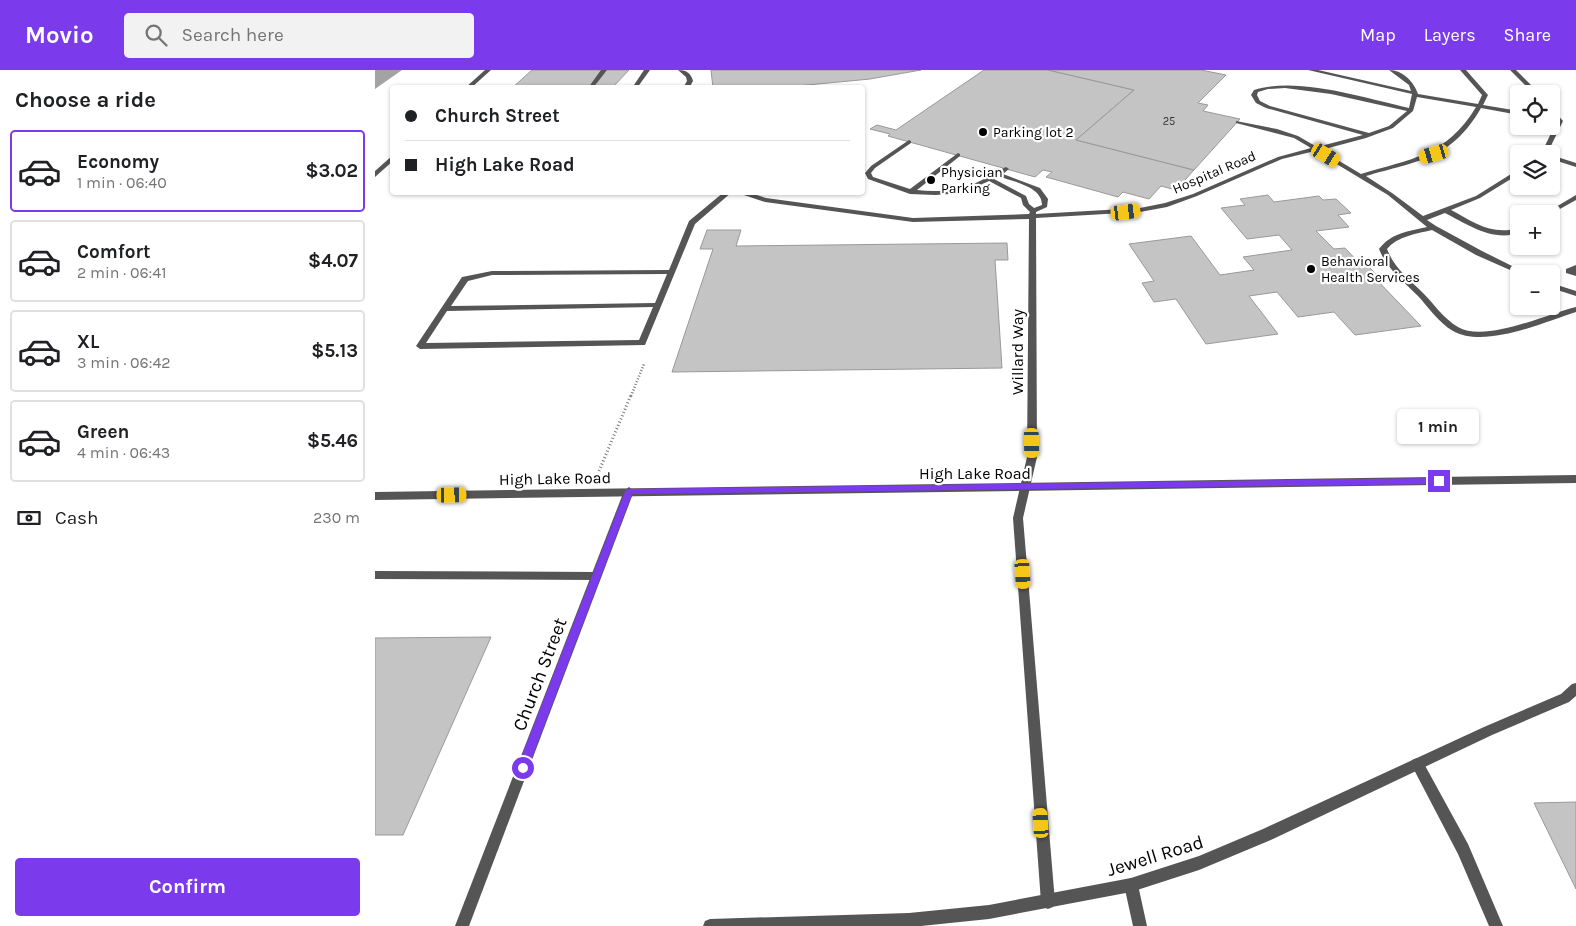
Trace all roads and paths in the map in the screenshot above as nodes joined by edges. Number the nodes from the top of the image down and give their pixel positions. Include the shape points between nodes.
1 (488, 70) edge
2 (604, 70) edge
3 (647, 70) edge
4 (681, 70) edge
5 (1311, 70) edge
6 (1392, 70) edge
7 (1463, 70) edge
8 (1513, 70) edge
9 (470, 85) edge
10 (592, 85) edge
11 (636, 85) edge
12 (688, 85) edge
13 (1528, 85) edge
14 (1415, 94) junction
15 (1480, 105) junction
16 (1411, 110) junction
17 (1510, 111) edge
18 (1561, 121) edge
19 (1238, 122) dead end
20 (1370, 135) junction
21 (909, 142) dead end
22 (1549, 145) edge
23 (1314, 148) junction
24 (958, 155) dead end
25 (390, 160) edge
26 (1560, 160) edge
27 (1576, 165) edge
28 (1006, 168) dead end
29 (998, 174) junction
30 (375, 175) edge
31 (1360, 176) junction
32 (1510, 177) edge
33 (990, 179) junction
34 (910, 192) junction
35 (725, 195) edge
36 (748, 195) edge
37 (1576, 197) edge
38 (1560, 206) edge
39 (1445, 210) junction
40 (1033, 214) junction
41 (1422, 219) junction
42 (1433, 228) junction
43 (1510, 234) edge
44 (1510, 267) edge
45 (1576, 267) edge
46 (672, 272) junction
47 (1576, 274) edge
48 (1560, 288) edge
49 (1576, 294) edge
50 (658, 305) junction
51 (445, 309) junction
52 (1576, 309) edge
53 (644, 364) dead end
54 (599, 471) dead end
55 (1576, 478) edge
56 (1027, 488) junction
57 (629, 491) junction
58 (375, 496) edge
59 (375, 576) edge
60 (596, 576) junction
61 (1576, 688) edge
62 (1417, 764) junction
63 (1131, 885) junction
64 (1048, 902) junction
65 (462, 926) edge
66 (710, 926) edge
67 (1140, 926) edge
68 (1495, 926) edge

1 - 9 street
2 - 10 street
3 - 11 street
4 - 12 street via 689,76
5 - 14 street
6 - 14 street via 1413,84
7 - 15 street via 1485,95
8 - 13 street
14 - 15 street
14 - 16 street
15 - 17 street
15 - 31 street via 1459,133 1434,154
16 - 20 street, Hospital Road via 1391,127
16 - 20 street via 1289,86 1265,87 1254,95 1258,102 1269,107
18 - 22 street
19 - 23 street via 1277,130
20 - 23 street, Hospital Road
21 - 34 street via 873,166 868,173 870,178
23 - 31 street
23 - 40 street, Hospital Road via 1280,158 1167,205 1113,214
24 - 34 street
25 - 30 street
26 - 27 street
28 - 29 street
29 - 33 street
29 - 40 street via 1038,189 1045,199 1045,206
31 - 41 street
32 - 39 street via 1478,197
33 - 34 street via 975,188 938,193
33 - 40 street via 1024,197
35 - 46 street via 692,223
36 - 40 street, Hospital Road via 913,220
37 - 38 street
39 - 41 street
39 - 43 street via 1485,230
40 - 56 street, Willard Way via 1032,457
41 - 42 street
42 - 44 street
42 - 52 street via 1395,238 1383,250 1396,271 1455,329 1472,335 1495,333
45 - 47 street via 1569,271
46 - 50 street
46 - 51 street via 492,273 465,279
48 - 49 street
50 - 51 street
50 - 51 street via 643,343 420,346
53 - 54 path
55 - 56 street, High Lake Road
56 - 57 street, High Lake Road
56 - 64 street, Willard Way via 1018,518
57 - 58 street, High Lake Road
57 - 60 street, Church Street
59 - 60 street
60 - 65 street, Church Street
61 - 62 street, Jewell Road via 1565,698
62 - 63 street, Jewell Road via 1199,863
62 - 68 street via 1463,849
63 - 64 street, Jewell Road
63 - 67 street
64 - 66 street, Jewell Road via 909,920

